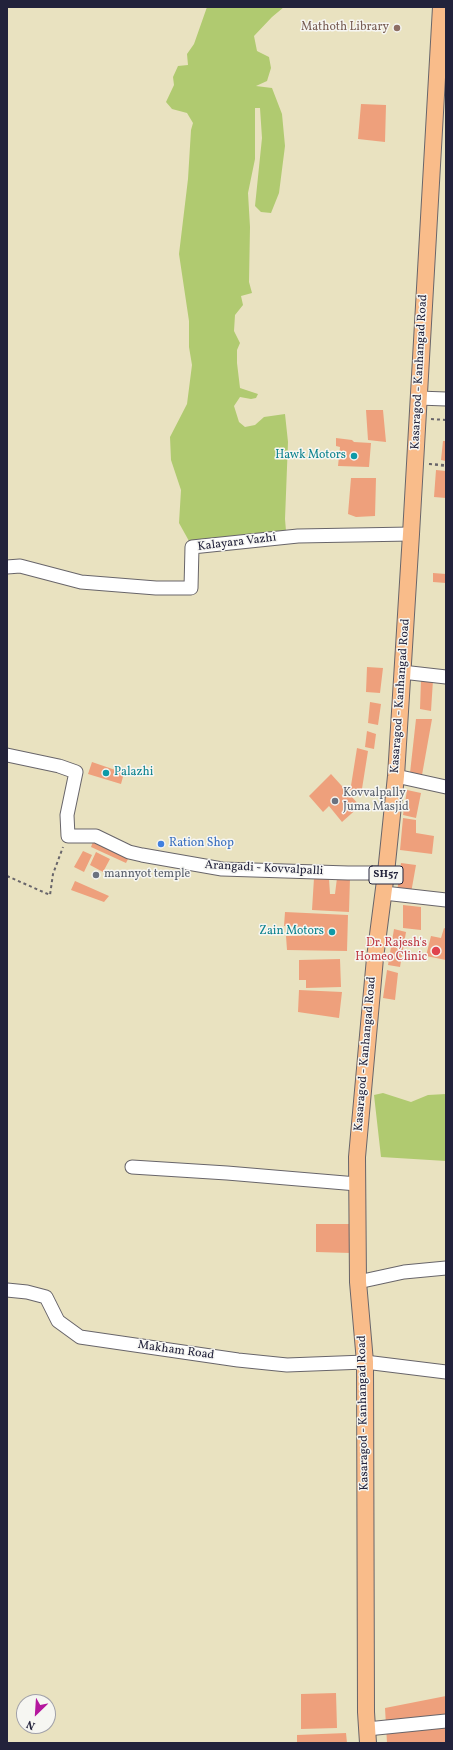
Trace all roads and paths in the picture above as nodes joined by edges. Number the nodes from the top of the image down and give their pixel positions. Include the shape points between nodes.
1 (441, 7) edge
2 (418, 398) junction
3 (446, 400) edge
4 (415, 463) junction
5 (446, 466) edge
6 (411, 534) junction
7 (7, 567) edge
8 (402, 672) junction
9 (446, 677) edge
10 (7, 755) edge
11 (396, 776) junction
12 (446, 787) edge
13 (68, 836) junction
14 (386, 873) junction
15 (7, 876) edge
16 (384, 893) junction
17 (446, 900) edge
18 (132, 1168) dead end
19 (358, 1184) junction
20 (446, 1268) edge
21 (358, 1282) junction
22 (7, 1290) edge
23 (365, 1362) junction
24 (446, 1372) edge
25 (446, 1721) edge
26 (368, 1736) edge

1 - 2 main road, Kasaragod - Kanhangad Road / SH57
2 - 3 street
2 - 4 main road, Kasaragod - Kanhangad Road / SH57
4 - 5 path
4 - 6 main road, Kasaragod - Kanhangad Road / SH57
6 - 7 street, Kalayara Vazhi via 298,536 192,547 191,588 81,582 20,566
6 - 8 main road, Kasaragod - Kanhangad Road / SH57
8 - 9 street
8 - 11 main road, Kasaragod - Kanhangad Road / SH57
10 - 13 street via 76,772 67,815
11 - 12 street
11 - 14 main road, Kasaragod - Kanhangad Road / SH57
13 - 14 street, Arangadi - Kovvalpalli via 96,836 129,852 222,869
13 - 15 path via 53,874 50,895
14 - 16 main road, Kasaragod - Kanhangad Road / SH57
16 - 17 street
16 - 19 main road, Kasaragod - Kanhangad Road / SH57 via 375,958 357,1157
18 - 19 street
19 - 21 main road, Kasaragod - Kanhangad Road / SH57
20 - 21 street via 404,1272
21 - 23 main road, Kasaragod - Kanhangad Road / SH57
22 - 23 street, Makham Road via 46,1297 58,1321 80,1337 280,1364
23 - 24 street
23 - 26 main road, Kasaragod - Kanhangad Road / SH57 via 365,1648
25 - 26 street

